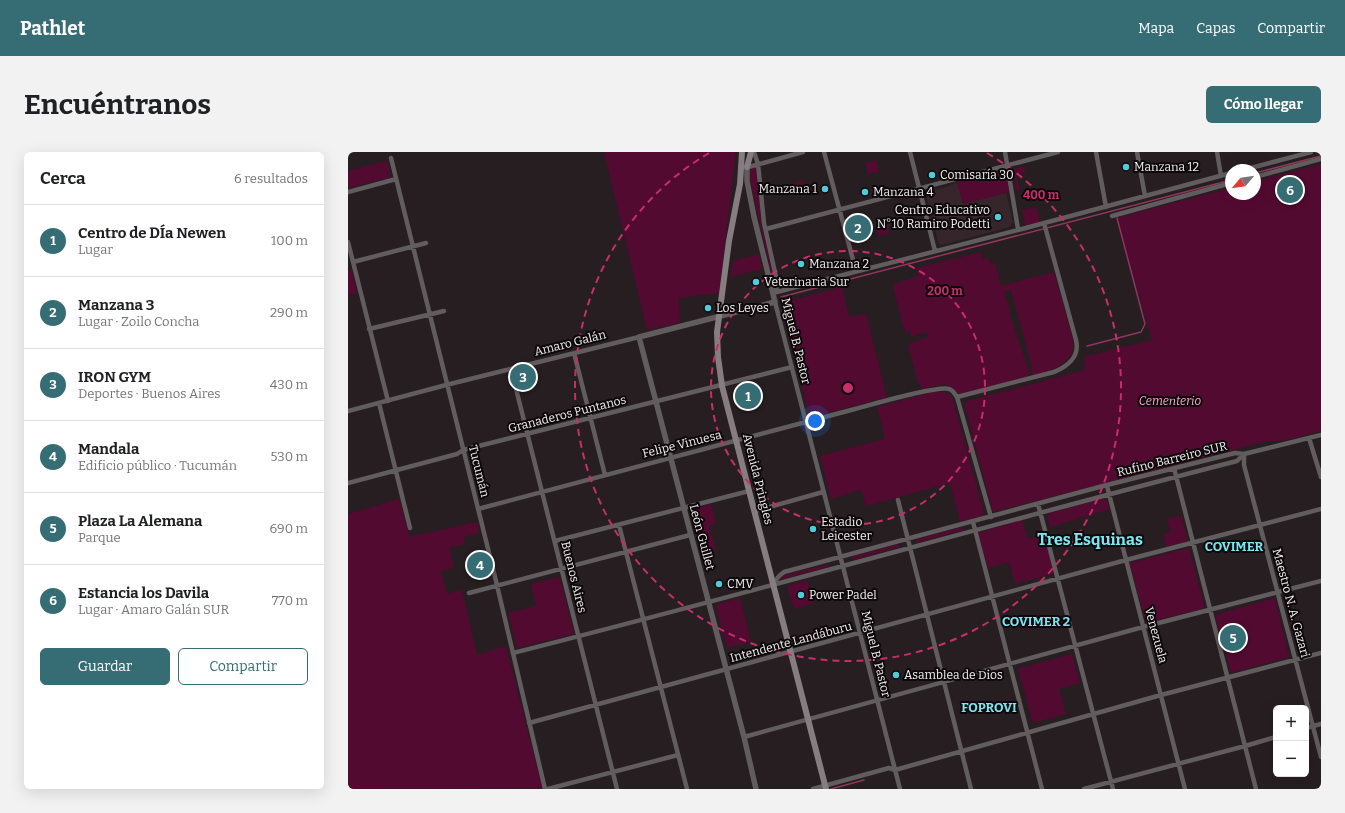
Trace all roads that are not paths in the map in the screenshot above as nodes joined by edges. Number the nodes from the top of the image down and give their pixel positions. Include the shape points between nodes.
1 (742, 152) edge
2 (753, 152) edge
3 (803, 152) edge
4 (824, 152) edge
5 (910, 152) edge
6 (1005, 152) edge
7 (1058, 152) edge
8 (1096, 152) edge
9 (1137, 152) edge
10 (1217, 152) edge
11 (1311, 152) edge
12 (1295, 154) edge
13 (391, 158) dead end
14 (1321, 159) edge
15 (758, 164) junction
16 (1261, 164) edge
17 (1007, 165) junction
18 (744, 168) junction
19 (1225, 175) edge
20 (1261, 175) edge
21 (1222, 176) junction
22 (396, 178) junction
23 (1225, 185) edge
24 (919, 189) junction
25 (348, 192) edge
26 (1145, 196) junction
27 (1106, 207) junction
28 (840, 210) junction
29 (1112, 216) dead end
30 (1044, 223) junction
31 (766, 229) junction
32 (1018, 229) junction
33 (348, 242) edge
34 (426, 243) dead end
35 (413, 247) junction
36 (934, 251) junction
37 (353, 262) junction
38 (856, 271) junction
39 (773, 293) junction
40 (775, 302) junction
41 (444, 311) dead end
42 (429, 315) junction
43 (719, 317) junction
44 (369, 329) junction
45 (639, 337) junction
46 (574, 353) junction
47 (792, 368) junction
48 (511, 369) junction
49 (446, 385) junction
50 (722, 386) junction
51 (957, 397) junction
52 (388, 401) junction
53 (656, 402) junction
54 (378, 403) junction
55 (348, 411) edge
56 (591, 418) junction
57 (805, 422) junction
58 (528, 434) junction
59 (1321, 435) edge
60 (1309, 438) junction
61 (737, 441) junction
62 (463, 450) junction
63 (1244, 454) junction
64 (670, 458) junction
65 (1174, 468) junction
66 (395, 471) junction
67 (605, 475) junction
68 (1176, 477) junction
69 (1321, 477) edge
70 (348, 482) edge
71 (1107, 486) junction
72 (542, 491) junction
73 (749, 491) junction
74 (823, 492) junction
75 (1109, 494) junction
76 (898, 500) dead end
77 (1038, 504) junction
78 (683, 508) junction
79 (478, 509) junction
80 (1321, 509) edge
81 (754, 511) junction
82 (1040, 512) junction
83 (990, 517) junction
84 (973, 522) junction
85 (619, 525) junction
86 (1261, 526) junction
87 (410, 528) dead end
88 (976, 530) junction
89 (690, 535) junction
90 (908, 539) junction
91 (555, 541) junction
92 (1193, 543) junction
93 (910, 547) junction
94 (626, 552) junction
95 (840, 558) junction
96 (1126, 560) junction
97 (842, 565) junction
98 (562, 569) junction
99 (1058, 579) junction
100 (1321, 582) edge
101 (773, 584) junction
102 (497, 586) junction
103 (1278, 592) junction
104 (470, 593) dead end
105 (993, 597) junction
106 (708, 602) junction
107 (1210, 610) junction
108 (928, 615) junction
109 (644, 620) junction
110 (1143, 627) junction
111 (860, 633) junction
112 (579, 636) junction
113 (1076, 646) junction
114 (791, 652) junction
115 (513, 653) junction
116 (1321, 653) edge
117 (1296, 660) junction
118 (1010, 664) junction
119 (726, 670) junction
120 (1228, 678) junction
121 (945, 682) junction
122 (661, 688) junction
123 (1161, 695) junction
124 (876, 700) junction
125 (596, 705) junction
126 (1093, 714) junction
127 (808, 719) junction
128 (529, 723) junction
129 (1321, 724) edge
130 (1313, 726) junction
131 (1309, 727) edge
132 (1027, 733) junction
133 (744, 737) junction
134 (1273, 738) edge
135 (1245, 746) junction
136 (962, 751) junction
137 (678, 755) junction
138 (1321, 757) edge
139 (1179, 763) junction
140 (895, 770) junction
141 (613, 771) junction
142 (1111, 781) junction
143 (825, 787) edge
144 (547, 789) edge
145 (617, 789) edge
146 (687, 789) edge
147 (756, 789) edge
148 (813, 789) edge
149 (900, 789) edge
150 (971, 789) edge
151 (1042, 789) edge
152 (1084, 789) edge
153 (1113, 789) edge
154 (1185, 789) edge
155 (1256, 789) edge

1 - 18 main road
2 - 15 street, Miguel B. Pastor
2 - 18 main road
3 - 15 street
4 - 28 street
5 - 24 street
6 - 17 street
7 - 17 street
8 - 27 street
9 - 26 street
10 - 21 street
11 - 12 street
12 - 16 street
13 - 22 street, Tucumán
14 - 20 street
15 - 18 street
15 - 31 street, Miguel B. Pastor
17 - 24 street
17 - 32 street
18 - 39 street, Miguel B. Pastor
18 - 43 main road, Avenida Pringles via 729,241
19 - 21 street
21 - 26 street
22 - 25 street
22 - 35 street, Tucumán
23 - 29 street
24 - 28 street
24 - 36 street
26 - 27 street
27 - 30 street
28 - 31 street
28 - 38 street
30 - 32 street
30 - 51 street via 1077,350 1068,364 1054,372
31 - 39 street, Miguel B. Pastor via 778,286
32 - 36 street
33 - 37 street
34 - 35 street
35 - 37 street
35 - 42 street, Tucumán
36 - 38 street
37 - 44 street
38 - 39 street
39 - 40 street, Miguel B. Pastor
40 - 43 street, Amaro Galán
40 - 47 street, Miguel B. Pastor
41 - 42 street
42 - 44 street
42 - 49 street, Tucumán
43 - 45 street, Amaro Galán
43 - 50 main road, Avenida Pringles via 717,346
44 - 52 street
45 - 46 street, Amaro Galán
45 - 53 street, León Guillet
46 - 48 street, Amaro Galán
46 - 56 street
47 - 50 street, Granaderos Puntanos
47 - 57 street, Miguel B. Pastor
48 - 49 street, Amaro Galán
48 - 58 street, Buenos Aires
49 - 52 street, Amaro Galán
49 - 62 street, Tucumán
50 - 53 street, Granaderos Puntanos
50 - 61 main road, Avenida Pringles
51 - 57 street, Felipe Vinuesa via 950,389 943,388
51 - 83 street
52 - 54 street, Amaro Galán
53 - 56 street, Granaderos Puntanos
53 - 64 street, León Guillet
54 - 55 street, Amaro Galán
54 - 66 street
56 - 58 street, Granaderos Puntanos
56 - 67 street
57 - 61 street, Felipe Vinuesa
57 - 74 street, Miguel B. Pastor
58 - 62 street, Granaderos Puntanos
58 - 72 street, Buenos Aires
59 - 60 street
60 - 63 street
60 - 69 street
61 - 64 street, Felipe Vinuesa
61 - 73 main road, Avenida Pringles
62 - 66 street, Granaderos Puntanos via 457,454
62 - 79 street, Tucumán
63 - 65 street, Rufino Barreiro SUR via 1235,453
63 - 68 street, Rufino Barreiro SUR via 1237,461
63 - 86 street, Maestro N. A. Gazari via 1244,465
64 - 67 street, Felipe Vinuesa
64 - 78 street, León Guillet
65 - 68 street
65 - 71 street, Rufino Barreiro SUR
66 - 70 street, Granaderos Puntanos
66 - 87 street
67 - 72 street, Felipe Vinuesa
68 - 75 street, Rufino Barreiro SUR
68 - 92 street
71 - 75 street, Venezuela
71 - 77 street, Rufino Barreiro SUR
72 - 79 street, Felipe Vinuesa
72 - 91 street, Buenos Aires
73 - 78 street
73 - 81 main road, Avenida Pringles
74 - 81 street
74 - 95 street, Miguel B. Pastor
75 - 82 street, Rufino Barreiro SUR
75 - 96 street, Venezuela
76 - 90 street
77 - 82 street
77 - 83 street, Rufino Barreiro SUR
78 - 85 street
78 - 89 street, León Guillet
79 - 102 street, Tucumán
80 - 86 street, Intendente Landáburu
81 - 101 main road, Avenida Pringles
82 - 88 street, Rufino Barreiro SUR
82 - 99 street
83 - 84 street, Rufino Barreiro SUR
84 - 88 street
84 - 90 street, Rufino Barreiro SUR
85 - 91 street
85 - 94 street
86 - 92 street, Intendente Landáburu
86 - 103 street, Maestro N. A. Gazari
88 - 93 street, Rufino Barreiro SUR
88 - 105 street
89 - 94 street
89 - 106 street, León Guillet
90 - 93 street
90 - 95 street, Rufino Barreiro SUR
91 - 98 street, Buenos Aires
92 - 96 street, Intendente Landáburu
92 - 107 street
93 - 97 street, Rufino Barreiro SUR
93 - 108 street
94 - 98 street
94 - 109 street
95 - 97 street, Miguel B. Pastor
95 - 101 street, Rufino Barreiro SUR via 784,572
96 - 99 street, Intendente Landáburu
96 - 110 street, Venezuela
97 - 101 street, Rufino Barreiro SUR
97 - 111 street, Miguel B. Pastor
98 - 102 street
98 - 112 street, Buenos Aires
99 - 105 street, Intendente Landáburu
99 - 113 street
100 - 103 street
101 - 106 street, Rufino Barreiro SUR
101 - 114 main road, Avenida Pringles
102 - 104 street
102 - 115 street, Tucumán
103 - 107 street
103 - 117 street, Maestro N. A. Gazari
105 - 108 street, Intendente Landáburu
105 - 118 street
106 - 109 street, Rufino Barreiro SUR
106 - 119 street, León Guillet
107 - 110 street
107 - 120 street
108 - 111 street, Intendente Landáburu
108 - 121 street
109 - 112 street, Rufino Barreiro SUR
109 - 122 street
110 - 113 street
110 - 123 street, Venezuela
111 - 114 street, Intendente Landáburu
111 - 124 street, Miguel B. Pastor
112 - 115 street, Rufino Barreiro SUR
112 - 125 street, Buenos Aires
113 - 118 street
113 - 126 street
114 - 119 street, Intendente Landáburu
114 - 127 main road, Avenida Pringles
115 - 128 street, Tucumán
116 - 117 street
117 - 120 street
117 - 130 street, Maestro N. A. Gazari
118 - 121 street
118 - 132 street
119 - 122 street, Intendente Landáburu
119 - 133 street, León Guillet
120 - 123 street
120 - 135 street
121 - 124 street
121 - 136 street
122 - 125 street, Intendente Landáburu
122 - 137 street
123 - 126 street
123 - 139 street, Venezuela
124 - 127 street
124 - 140 street, Miguel B. Pastor
125 - 128 street, Intendente Landáburu
125 - 141 street, Buenos Aires
126 - 132 street
126 - 142 street
127 - 133 street
127 - 143 main road, Avenida Pringles
128 - 144 street, Tucumán
129 - 130 street
130 - 131 street
130 - 138 street, Maestro N. A. Gazari
132 - 136 street
132 - 151 street
133 - 147 street, León Guillet
134 - 135 street
135 - 139 street
135 - 155 street
136 - 140 street
136 - 150 street
137 - 141 street
137 - 146 street
139 - 142 street
139 - 154 street, Venezuela
140 - 143 street via 889,768
140 - 149 street, Miguel B. Pastor
141 - 144 street
141 - 145 street, Buenos Aires
142 - 152 street
142 - 153 street
143 - 148 street

